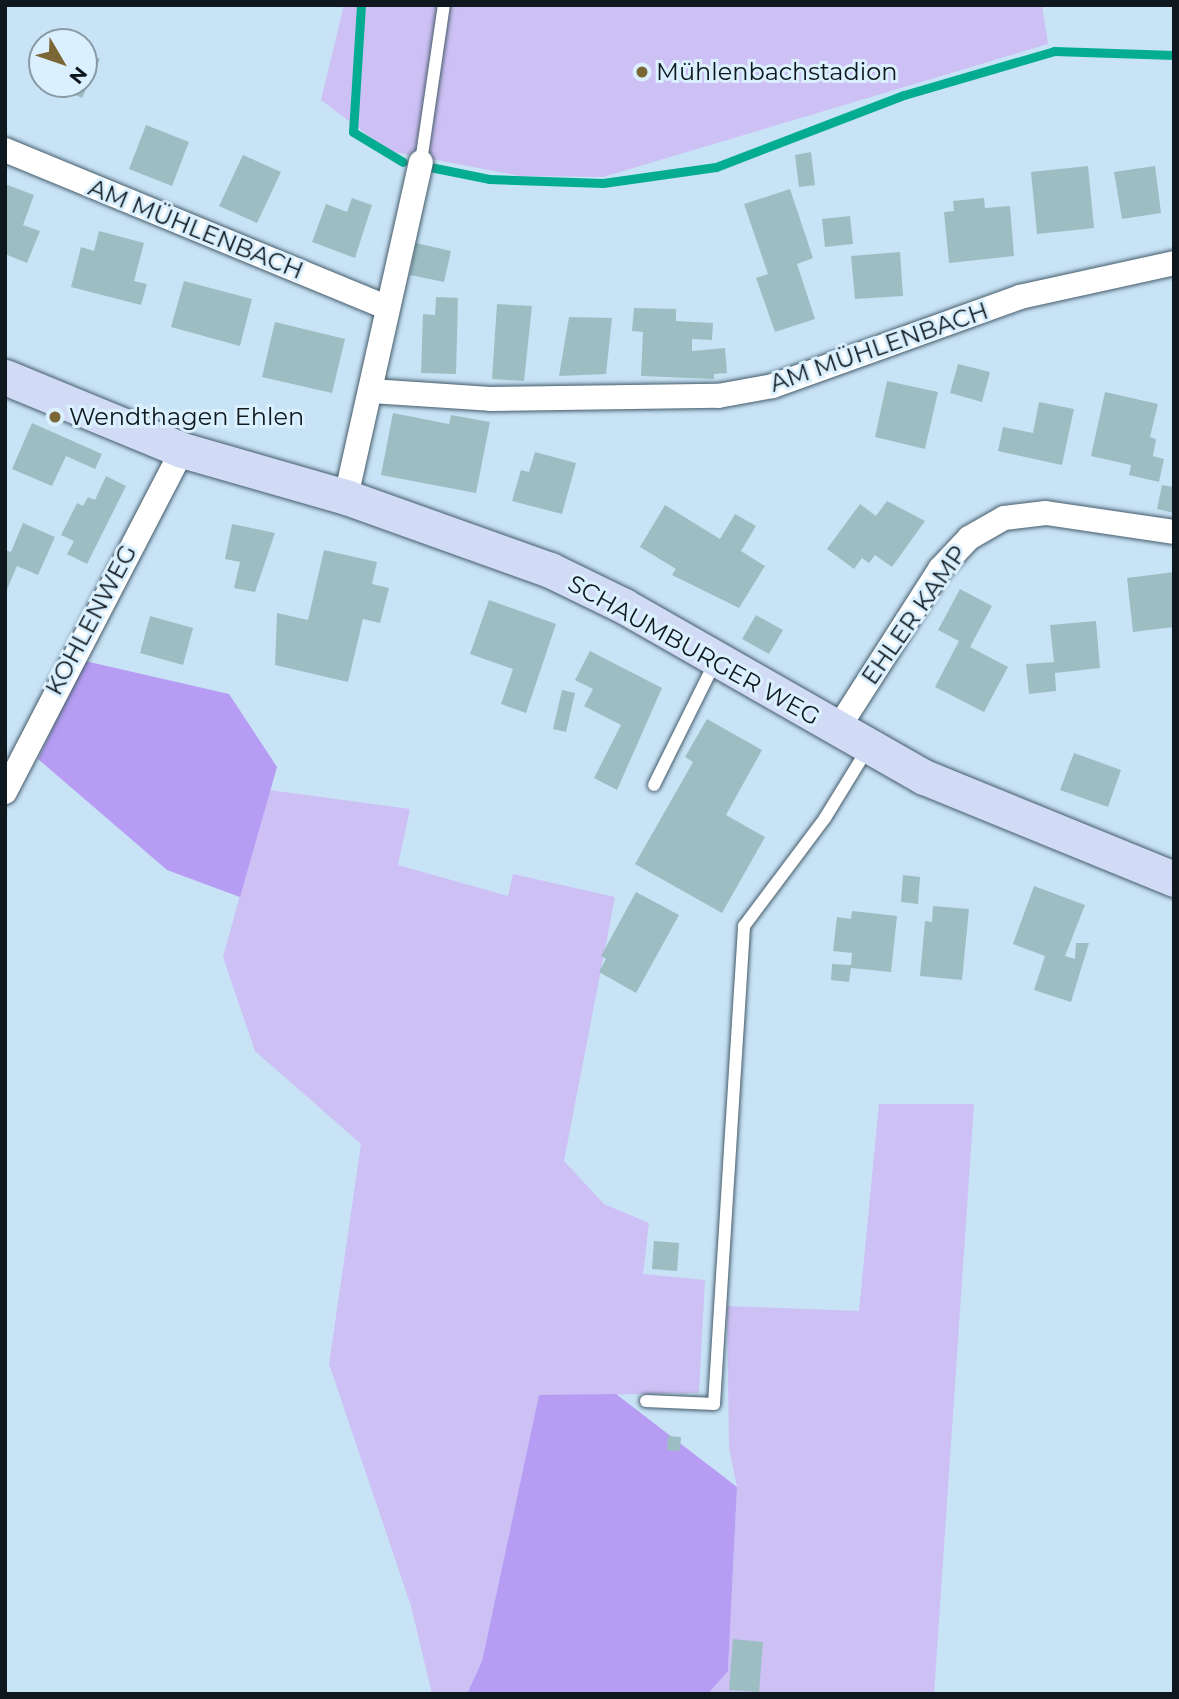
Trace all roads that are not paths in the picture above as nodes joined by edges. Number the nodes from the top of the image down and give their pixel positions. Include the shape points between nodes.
1 (444, 5) edge
2 (5, 150) edge
3 (421, 162) joint
4 (1174, 263) edge
5 (386, 307) junction
6 (5, 377) edge
7 (371, 391) junction
8 (182, 450) junction
9 (346, 497) junction
10 (1174, 532) edge
11 (716, 660) junction
12 (837, 730) junction
13 (868, 747) junction
14 (654, 785) dead end
15 (5, 792) edge
16 (1174, 879) edge
17 (646, 1401) dead end

1 - 3 lane
2 - 5 street, AM MÜHLENBACH
3 - 5 street
4 - 7 street, AM MÜHLENBACH via 1020,297 773,386 718,396 491,399
5 - 7 street
6 - 8 street, SCHAUMBURGER WEG
7 - 9 street
8 - 9 street, SCHAUMBURGER WEG
8 - 15 street, KOHLENWEG
9 - 11 street, SCHAUMBURGER WEG via 550,570
10 - 12 street, EHLER KAMP via 1046,513 1004,518 969,538 940,569
11 - 12 street, SCHAUMBURGER WEG
11 - 14 lane
12 - 13 street, SCHAUMBURGER WEG
13 - 16 street, SCHAUMBURGER WEG via 980,803
13 - 17 lane via 825,818 744,926 715,1404

